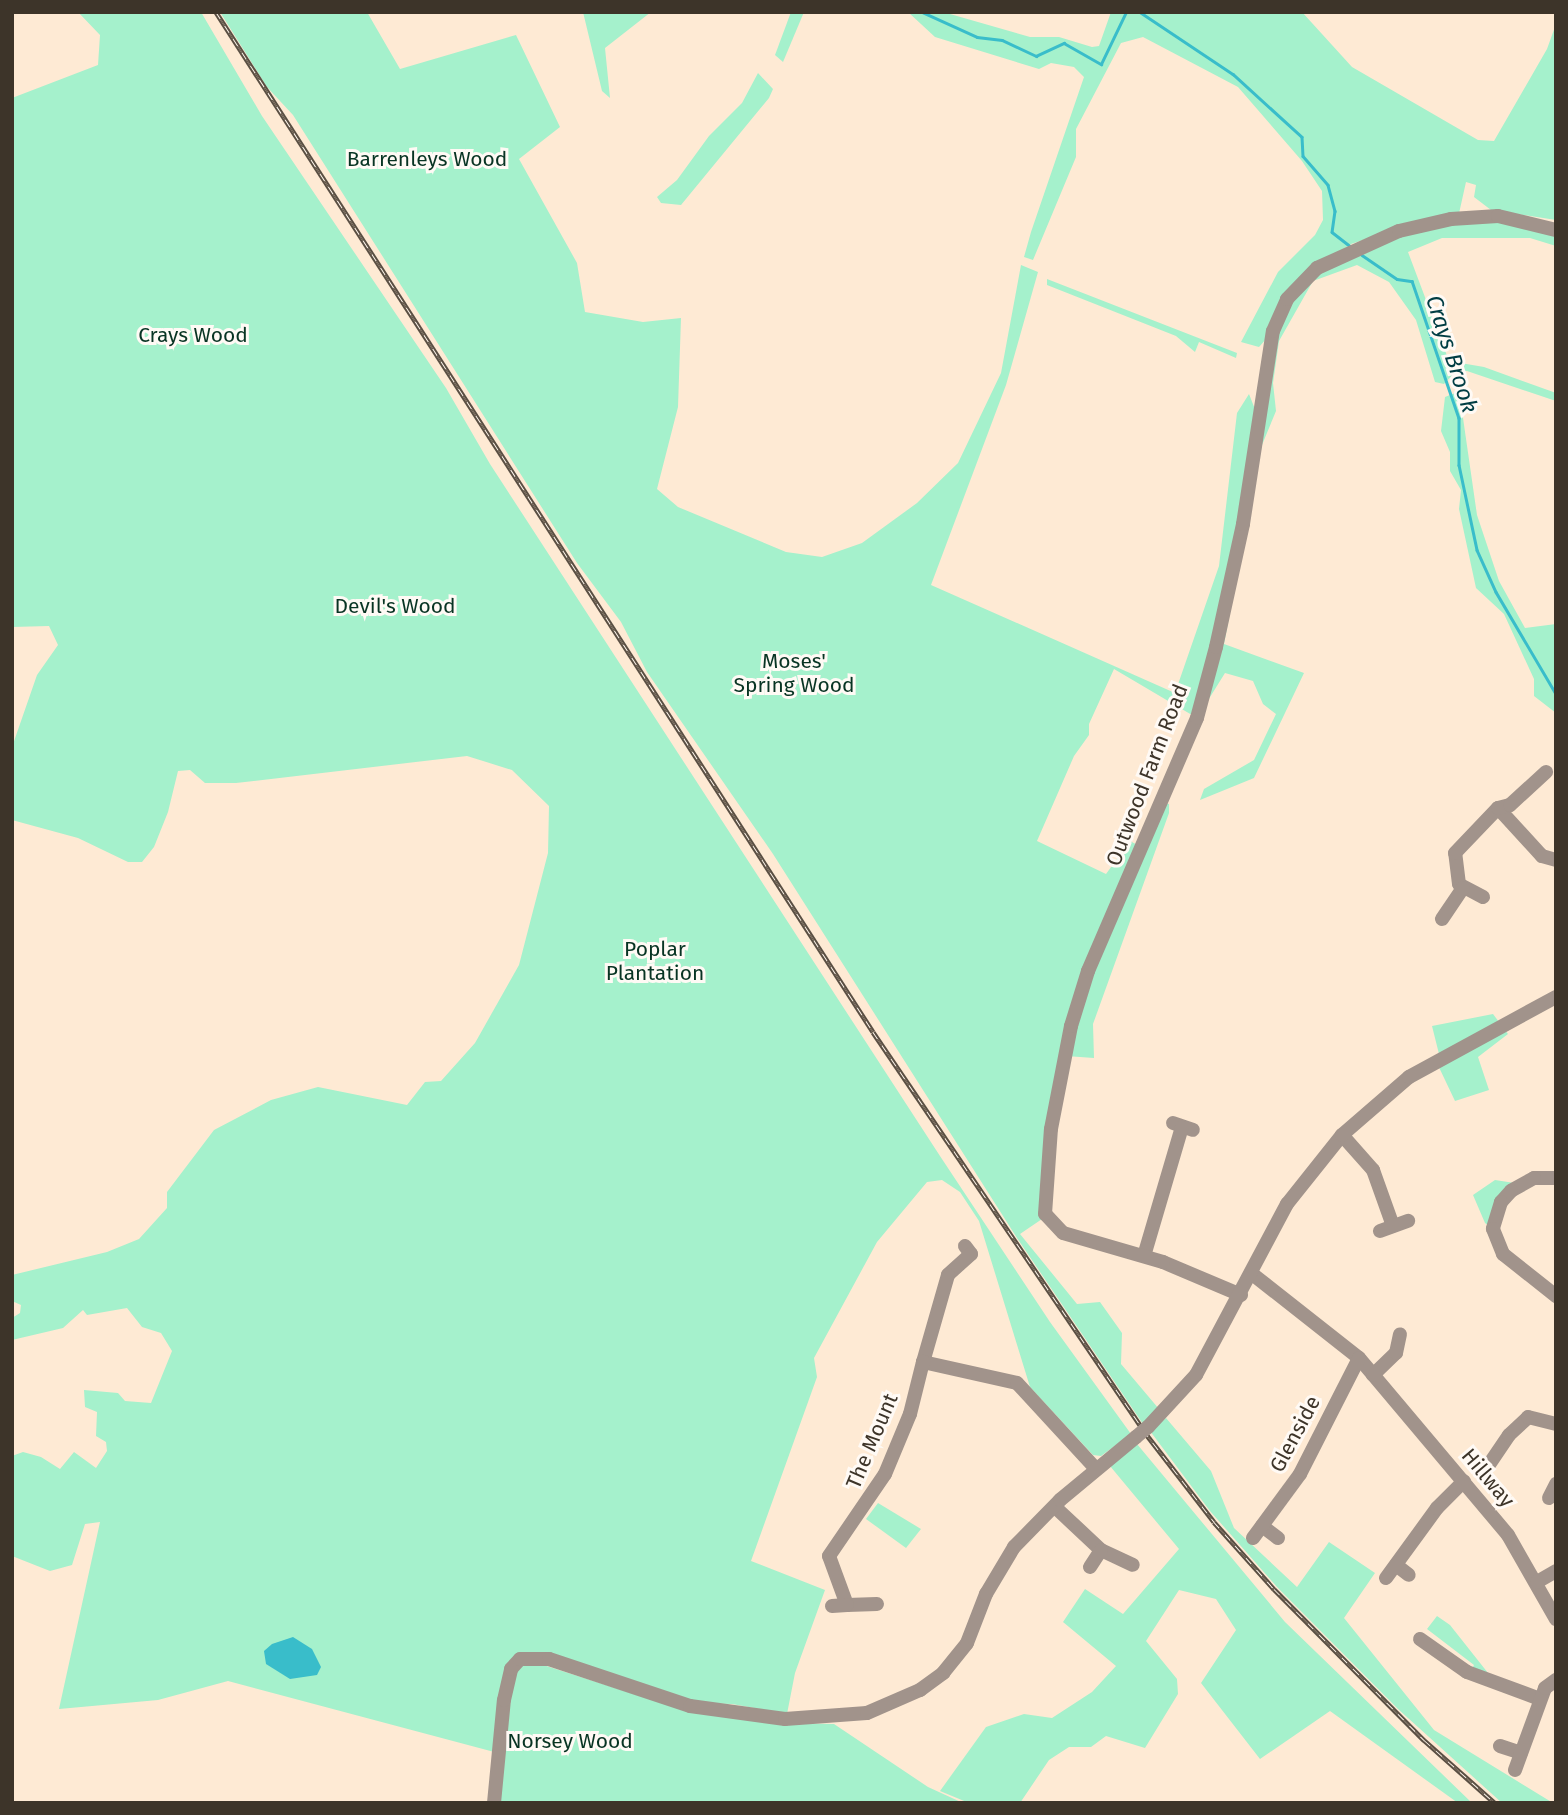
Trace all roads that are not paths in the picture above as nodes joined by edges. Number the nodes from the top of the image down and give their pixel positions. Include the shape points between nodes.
1 (1556, 230) edge
2 (1546, 772) dead end
3 (1498, 808) junction
4 (1556, 860) edge
5 (1463, 888) junction
6 (1483, 897) dead end
7 (1441, 919) dead end
8 (1556, 997) edge
9 (1183, 1127) dead end
10 (1342, 1135) junction
11 (1556, 1178) edge
12 (1408, 1222) dead end
13 (973, 1253) dead end
14 (1144, 1255) junction
15 (1253, 1268) junction
16 (1241, 1295) junction
17 (1556, 1296) edge
18 (1401, 1334) dead end
19 (1359, 1358) junction
20 (923, 1362) junction
21 (1373, 1375) junction
22 (1556, 1424) edge
23 (1096, 1469) junction
24 (1486, 1469) dead end
25 (1464, 1481) junction
26 (1055, 1507) junction
27 (1278, 1538) dead end
28 (1101, 1550) junction
29 (1133, 1565) dead end
30 (1396, 1565) junction
31 (1090, 1567) dead end
32 (1556, 1571) edge
33 (1409, 1575) dead end
34 (1386, 1578) dead end
35 (1537, 1581) junction
36 (877, 1604) dead end
37 (848, 1605) junction
38 (832, 1606) dead end
39 (1556, 1619) edge
40 (1420, 1639) dead end
41 (1556, 1680) edge
42 (1540, 1699) junction
43 (1500, 1746) dead end
44 (1521, 1753) junction
45 (1515, 1770) dead end
46 (494, 1803) edge

1 - 14 street, Outwood Farm Road via 1498,216 1451,219 1355,249 1317,268 1287,299 1273,331 1243,524 1197,718 1088,971 1065,1052 1051,1129 1045,1214 1063,1233
2 - 3 street via 1510,804
3 - 4 street via 1542,856
3 - 5 street via 1455,853 1455,876
5 - 6 street
5 - 7 street
8 - 10 street via 1409,1077
9 - 14 street
10 - 12 street via 1373,1170 1387,1228
10 - 15 street via 1287,1203
11 - 17 street via 1534,1178 1511,1191 1501,1202 1493,1230 1503,1254
13 - 20 street via 948,1275
14 - 16 street, Outwood Farm Road
15 - 16 street
15 - 19 street, Hillway
16 - 23 street, bridge via 1196,1375 1149,1427
18 - 21 street via 1396,1353
19 - 21 street, Hillway
19 - 27 street, Glenside via 1300,1474 1257,1532
20 - 23 street via 1017,1383
20 - 37 street, The Mount via 910,1414 885,1474 829,1556
21 - 25 street, Hillway
22 - 24 street via 1528,1418
23 - 26 street
25 - 30 street via 1443,1500
25 - 35 street, Hillway via 1519,1549
26 - 28 street
26 - 46 street via 1004,1560 967,1643 943,1673 900,1702 835,1719 785,1719 690,1706 549,1659 520,1659 511,1669
28 - 29 street
28 - 31 street
30 - 33 street
30 - 34 street
32 - 35 street
35 - 39 street, Hillway
36 - 37 street
37 - 38 street
40 - 42 street via 1467,1672
41 - 42 street
42 - 44 street
43 - 44 street
44 - 45 street

